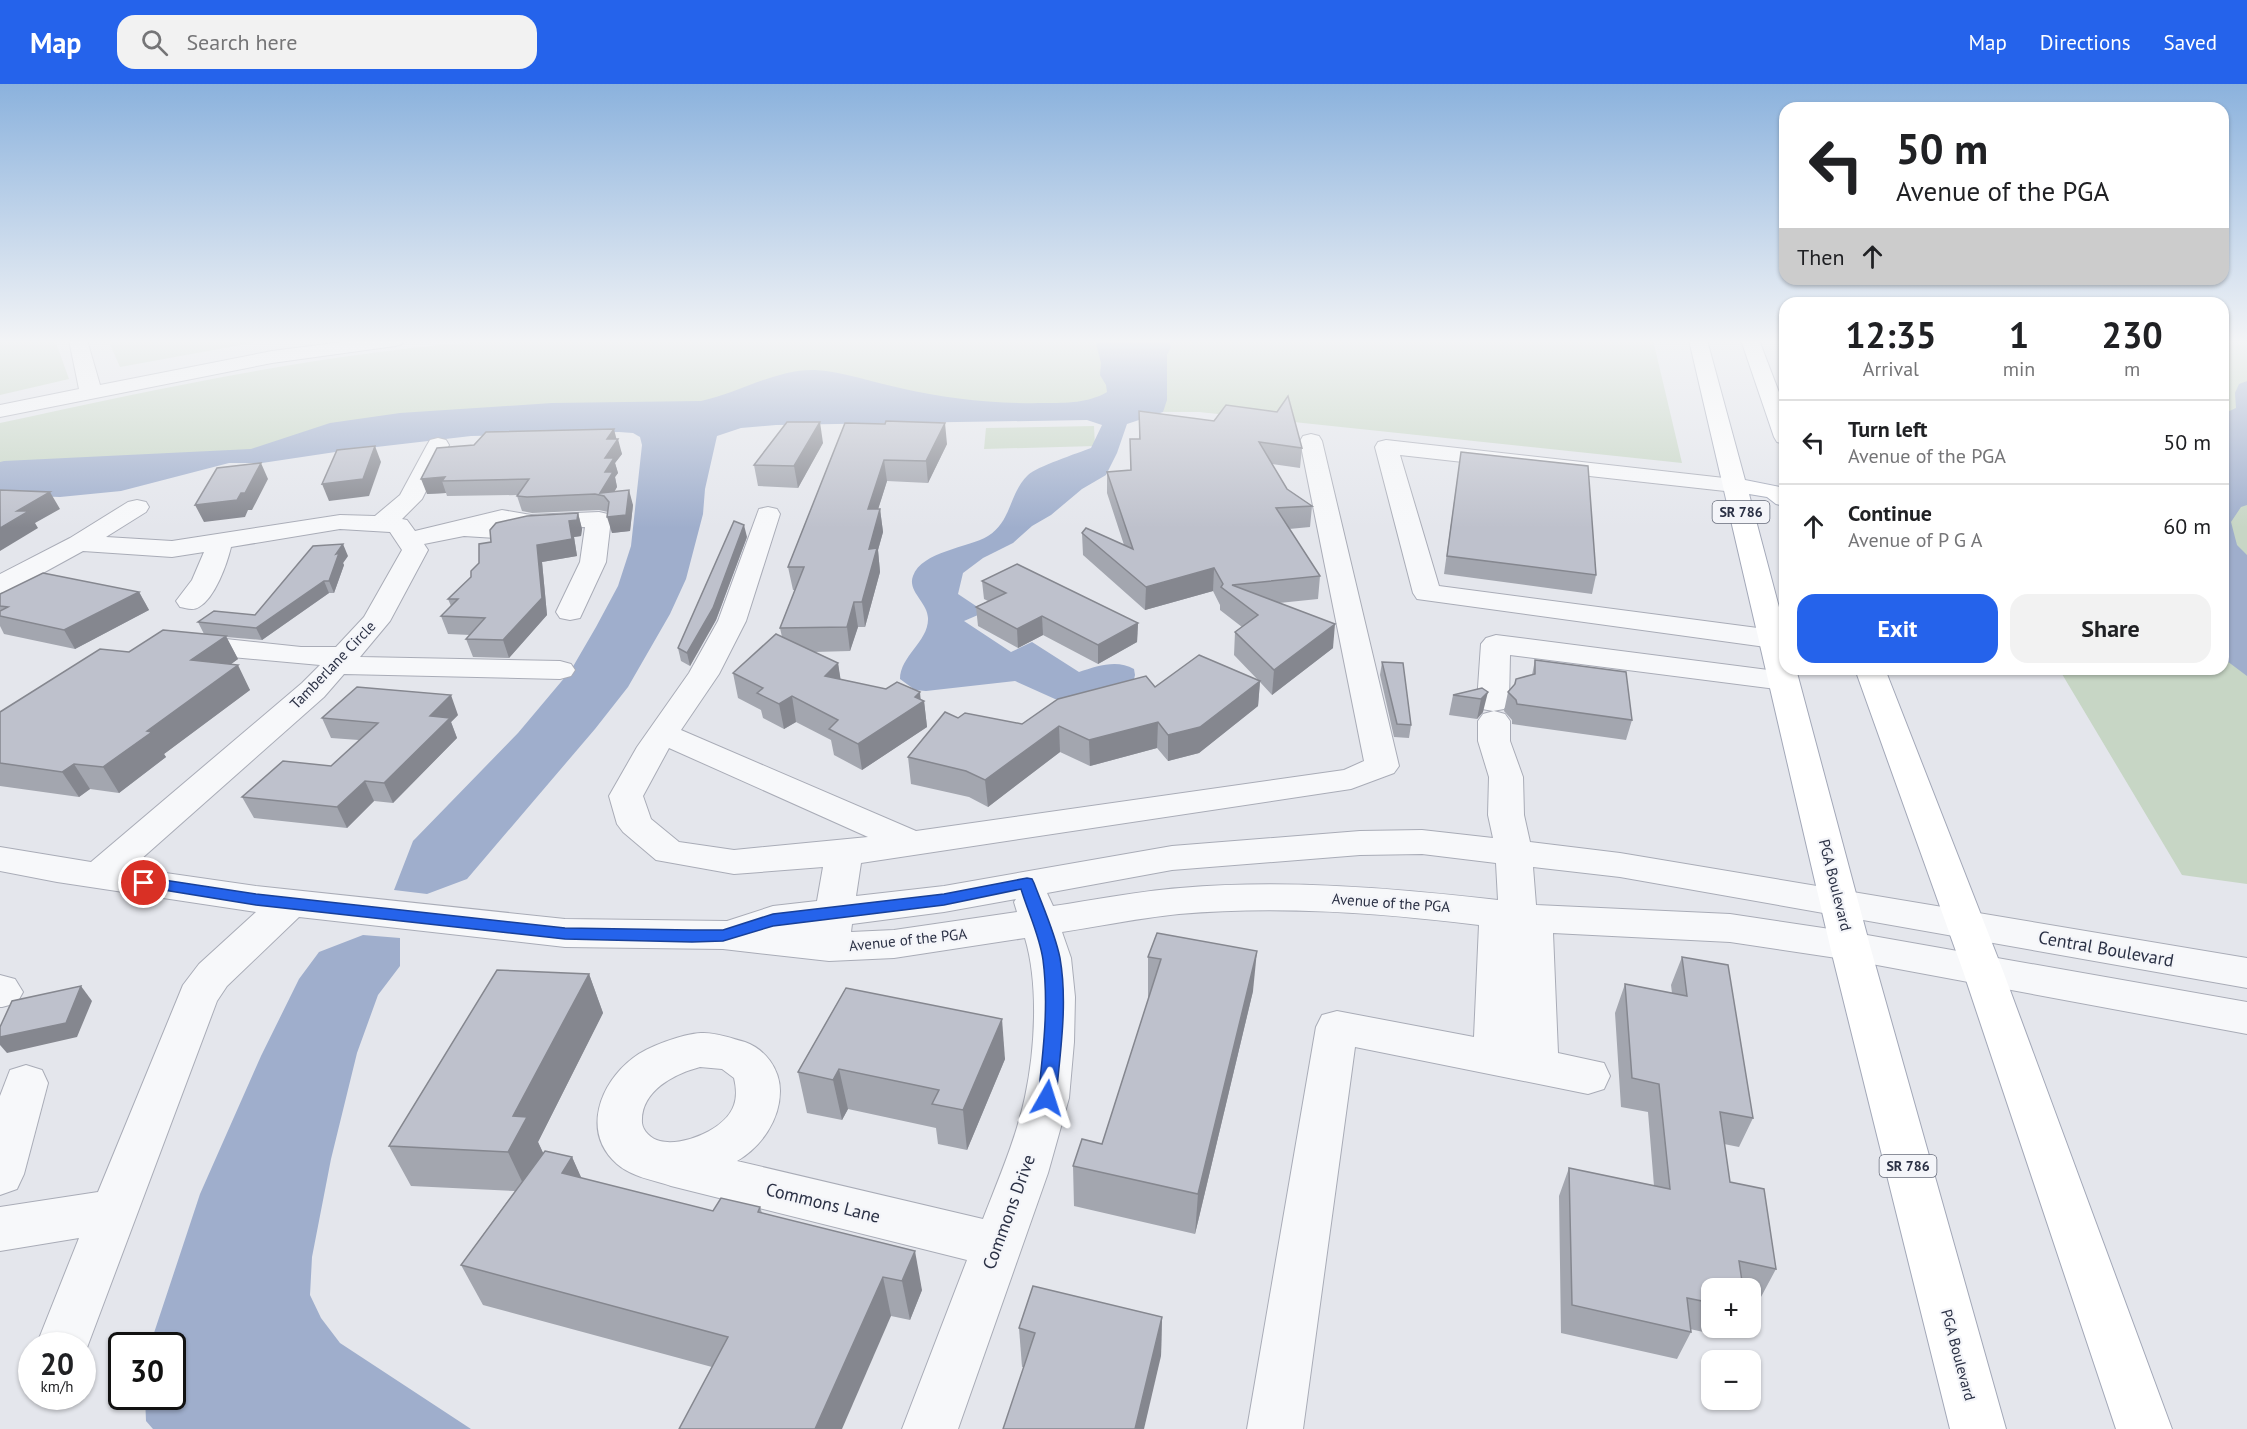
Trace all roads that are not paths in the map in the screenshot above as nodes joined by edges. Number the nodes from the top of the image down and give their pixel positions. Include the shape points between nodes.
1 (32, 403) edge
2 (1714, 403) edge
3 (1773, 403) edge
4 (0, 411) edge
5 (1779, 420) edge
6 (1311, 441) dead end
7 (438, 445) edge
8 (1734, 484) junction
9 (1779, 495) edge
10 (137, 507) dead end
11 (768, 514) dead end
12 (381, 524) junction
13 (408, 540) junction
14 (79, 543) junction
15 (217, 551) junction
16 (0, 585) edge
17 (190, 601) dead end
18 (570, 612) dead end
19 (1773, 639) junction
20 (162, 641) edge
21 (340, 660) junction
22 (1779, 662) edge
23 (560, 670) dead end
24 (1782, 675) edge
25 (1872, 675) edge
26 (1784, 681) junction
27 (663, 734) junction
28 (1161, 807) junction
29 (910, 843) junction
30 (1514, 851) junction
31 (844, 853) junction
32 (1172, 858) junction
33 (8, 867) edge
34 (99, 876) junction
35 (291, 903) junction
36 (1034, 903) junction
37 (1517, 916) junction
38 (1844, 924) junction
39 (1965, 925) junction
40 (832, 930) junction
41 (1983, 971) junction
42 (2247, 973) edge
43 (2247, 1018) edge
44 (1516, 1062) junction
45 (1588, 1076) dead end
46 (26, 1083) dead end
47 (651, 1161) dead end
48 (0, 1174) edge
49 (115, 1211) junction
50 (0, 1229) edge
51 (996, 1245) junction
52 (68, 1332) edge
53 (930, 1429) edge
54 (1275, 1429) edge
55 (1978, 1429) edge
56 (2144, 1429) edge

1 - 4 street
2 - 8 main road, PGA Boulevard / SR 786
3 - 5 main road
6 - 28 street via 1382,766 1351,779
7 - 12 street via 410,500
8 - 9 main road
8 - 19 main road, PGA Boulevard / SR 786
8 - 19 street via 1386,447 1427,594
10 - 14 street
11 - 27 street via 732,621 704,674
12 - 13 street via 398,525
12 - 15 street via 340,522
13 - 18 street via 463,528 493,532 529,523 599,519 593,561
13 - 21 street, Tamberlane Circle via 415,550 376,621
14 - 15 street
14 - 16 street
15 - 17 street via 206,583
19 - 22 main road, PGA Boulevard / SR 786
20 - 21 street
21 - 23 street
21 - 34 street, Tamberlane Circle via 313,690
24 - 26 main road, PGA Boulevard / SR 786
25 - 39 main road
26 - 30 street via 1496,644 1494,741 1506,777 1506,815
26 - 38 main road, PGA Boulevard / SR 786
27 - 29 street
27 - 31 street via 626,796 635,824 669,852 734,862
28 - 29 street
28 - 32 street
29 - 31 street
30 - 32 street, Avenue of the PGA via 1422,842 1360,843
30 - 37 street
30 - 38 street, Avenue of the PGA via 1620,865
31 - 40 street
32 - 36 street, Avenue of the PGA
33 - 34 street, Avenue of the PGA
34 - 35 street, Avenue of the PGA
35 - 40 street, Avenue of the PGA via 565,933 723,935
35 - 49 street via 213,975 198,996
36 - 37 street, Avenue of the PGA via 1269,897 1355,899
36 - 40 street, Avenue of the PGA via 894,944
36 - 51 street, Commons Drive via 1051,958 1054,997 1047,1098
37 - 38 street, Avenue of the PGA via 1730,928
37 - 44 street
38 - 39 street, Avenue of the PGA
38 - 41 street, Avenue of the PGA
38 - 55 main road, PGA Boulevard / SR 786
39 - 41 main road
39 - 42 street, Central Boulevard
41 - 43 street
41 - 56 main road
44 - 45 street
44 - 54 street via 1337,1027
46 - 48 street
47 - 51 street, Commons Lane
49 - 50 street
49 - 52 street
51 - 53 street, Commons Drive

